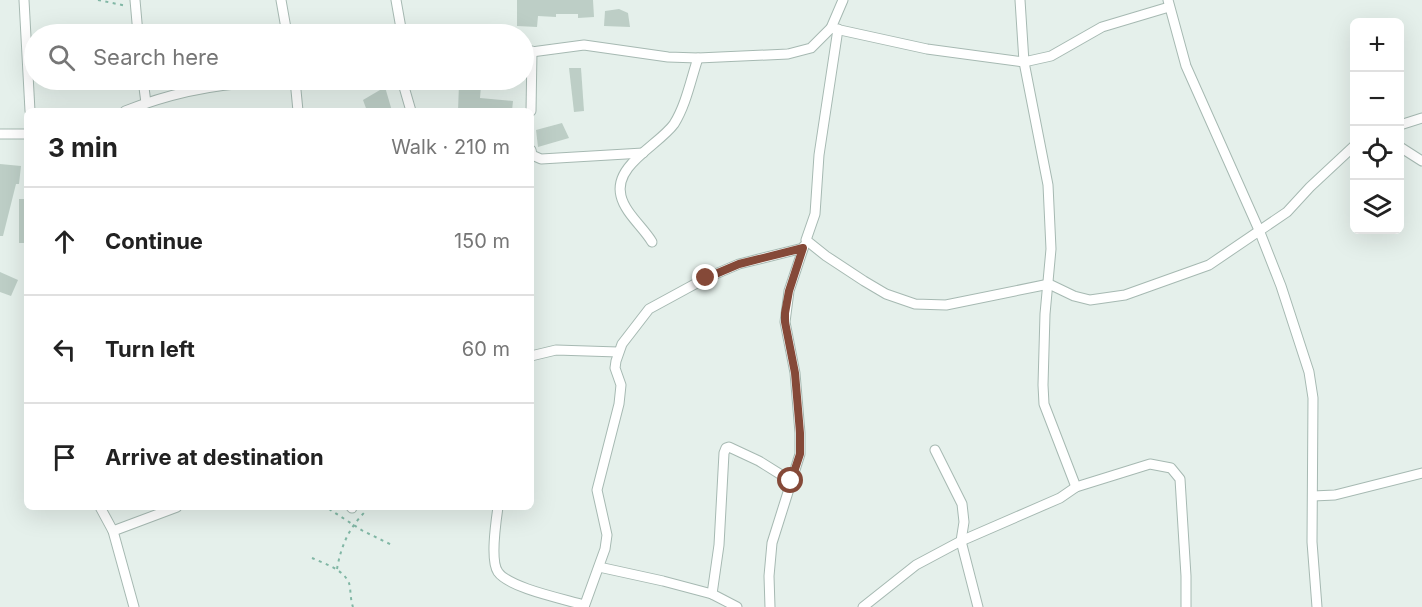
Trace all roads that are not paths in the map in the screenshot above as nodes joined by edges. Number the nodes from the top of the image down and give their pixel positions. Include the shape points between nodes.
1 (24, 0) edge
2 (281, 0) edge
3 (396, 0) edge
4 (843, 0) edge
5 (1020, 0) edge
6 (1169, 3) edge
7 (135, 4) edge
8 (25, 24) edge
9 (137, 24) edge
10 (285, 24) edge
11 (400, 24) edge
12 (835, 28) junction
13 (534, 51) edge
14 (698, 58) junction
15 (1024, 62) junction
16 (29, 90) edge
17 (144, 90) edge
18 (202, 90) edge
19 (296, 90) edge
20 (405, 90) edge
21 (530, 90) edge
22 (146, 103) junction
23 (30, 108) edge
24 (132, 108) edge
25 (298, 108) edge
26 (410, 108) edge
27 (531, 108) edge
28 (1422, 118) edge
29 (1404, 124) edge
30 (0, 134) edge
31 (24, 134) edge
32 (1350, 150) edge
33 (1404, 150) edge
34 (643, 153) junction
35 (534, 156) edge
36 (1422, 161) edge
37 (1259, 230) junction
38 (652, 242) dead end
39 (804, 244) junction
40 (1049, 284) junction
41 (618, 352) junction
42 (534, 355) edge
43 (935, 450) dead end
44 (1422, 473) edge
45 (791, 481) junction
46 (1076, 487) junction
47 (1313, 496) junction
48 (102, 510) edge
49 (169, 510) edge
50 (498, 510) edge
51 (113, 531) junction
52 (961, 541) junction
53 (599, 567) junction
54 (712, 594) junction
55 (584, 606) edge
56 (134, 607) edge
57 (737, 607) edge
58 (770, 607) edge
59 (863, 607) edge
60 (978, 607) edge
61 (1186, 607) edge
62 (1317, 607) edge

1 - 8 street
2 - 10 street
3 - 11 street
4 - 12 street
5 - 15 street
6 - 15 street via 1102,27 1051,56
6 - 37 street via 1186,66
7 - 9 street
12 - 14 street via 811,48 799,52
12 - 15 street via 927,49
12 - 39 street via 815,214
13 - 14 street via 584,45
14 - 34 street via 674,123
15 - 40 street via 1048,185
16 - 23 street
17 - 22 street
18 - 22 street
19 - 25 street
20 - 26 street
21 - 27 street
22 - 24 street
28 - 29 street
30 - 31 street
32 - 37 street via 1287,212
33 - 36 street
34 - 35 street via 541,159
34 - 38 street via 623,176 621,192
37 - 40 street via 1209,265 1125,295 1090,300
37 - 47 street via 1309,372 1313,398
39 - 40 street via 886,294 915,304 946,305
39 - 41 street via 726,269 649,309
39 - 45 street via 785,313 800,433 800,454
40 - 46 street via 1044,404
41 - 42 street via 556,350
41 - 53 street via 615,368 621,385 619,404 597,490 607,535
43 - 52 street via 962,504
44 - 47 street via 1335,495
45 - 54 street via 759,461 726,448
45 - 58 street via 772,543
46 - 52 street via 1030,513
46 - 61 street via 1150,464 1175,471 1181,485
47 - 62 street
48 - 51 street
49 - 51 street
50 - 55 street via 496,570 505,579 528,589
51 - 56 street
52 - 59 street via 916,565
52 - 60 street
53 - 54 street
53 - 55 street
54 - 57 street

